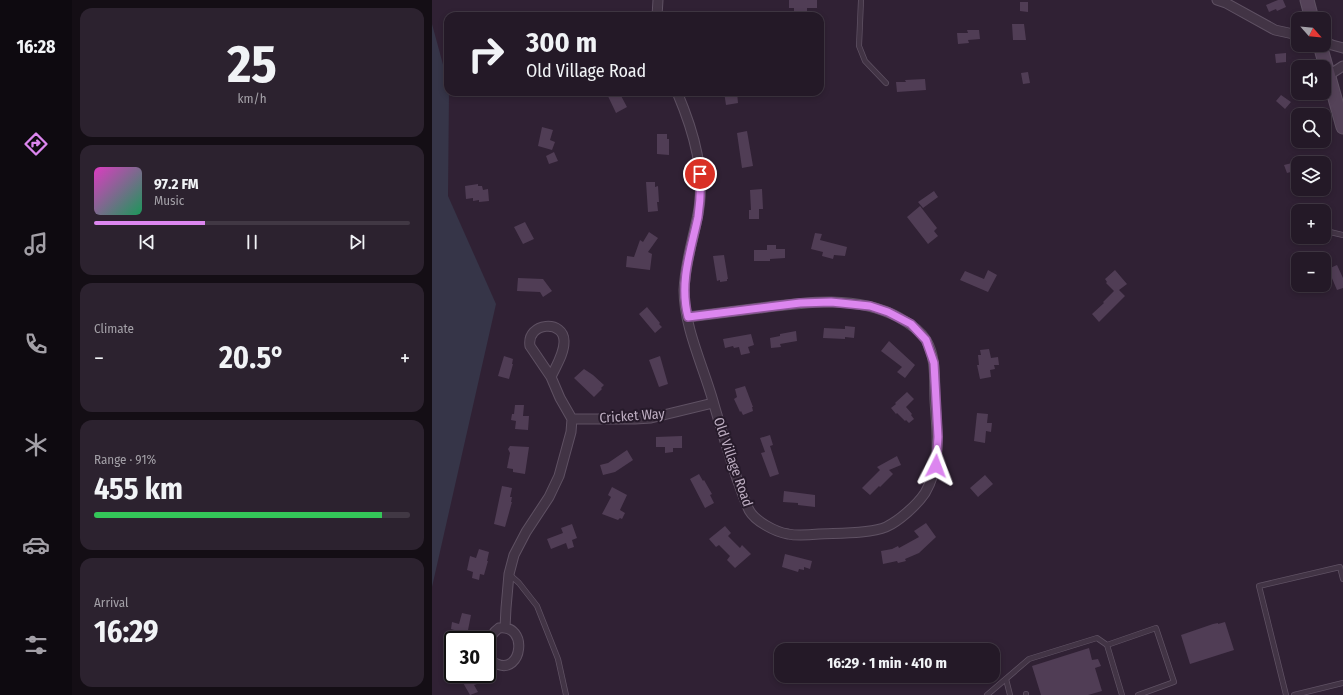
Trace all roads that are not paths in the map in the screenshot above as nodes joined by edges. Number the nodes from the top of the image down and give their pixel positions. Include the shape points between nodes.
1 (658, 0) edge
2 (861, 0) edge
3 (1217, 0) edge
4 (1307, 0) edge
5 (657, 12) edge
6 (1310, 12) edge
7 (1291, 33) edge
8 (1331, 46) edge
9 (1343, 48) edge
10 (1343, 66) edge
11 (1331, 74) edge
12 (1331, 82) edge
13 (886, 83) dead end
14 (679, 96) edge
15 (1343, 127) edge
16 (1331, 232) edge
17 (1343, 235) edge
18 (688, 317) junction
19 (551, 377) junction
20 (714, 403) junction
21 (572, 419) junction
22 (1341, 567) edge
23 (509, 574) junction
24 (1343, 579) edge
25 (505, 628) dead end
26 (1107, 645) junction
27 (1006, 679) junction
28 (1343, 683) edge
29 (566, 695) edge
30 (988, 695) edge
31 (1010, 695) edge
32 (1122, 695) edge
33 (1138, 695) edge
34 (1286, 695) edge
35 (1294, 695) edge

1 - 5 street
2 - 13 lane via 859,46 865,61
3 - 7 street via 1275,30
4 - 6 main road
8 - 9 street
10 - 11 street
12 - 15 main road
14 - 18 street, Old Village Road via 695,143 701,183 698,218 685,274 685,308
16 - 17 lane
18 - 20 street, Old Village Road
18 - 20 street, Old Village Road via 800,303 831,302 870,306 911,324 926,340 934,363 938,437 936,466 925,493 910,511 885,528 861,532 789,535 771,529 751,513 732,464
19 - 19 street via 562,351 564,338 556,328 543,326 531,335 530,343
19 - 21 street
20 - 21 street, Cricket Way via 651,418
21 - 23 street via 559,476 519,544
22 - 24 lane
22 - 34 lane via 1259,586
23 - 25 street
23 - 29 lane via 537,606 558,660
26 - 27 lane via 1097,638 1029,659
26 - 32 lane
26 - 33 lane via 1156,628 1174,682
27 - 30 lane
27 - 31 lane
28 - 35 lane

